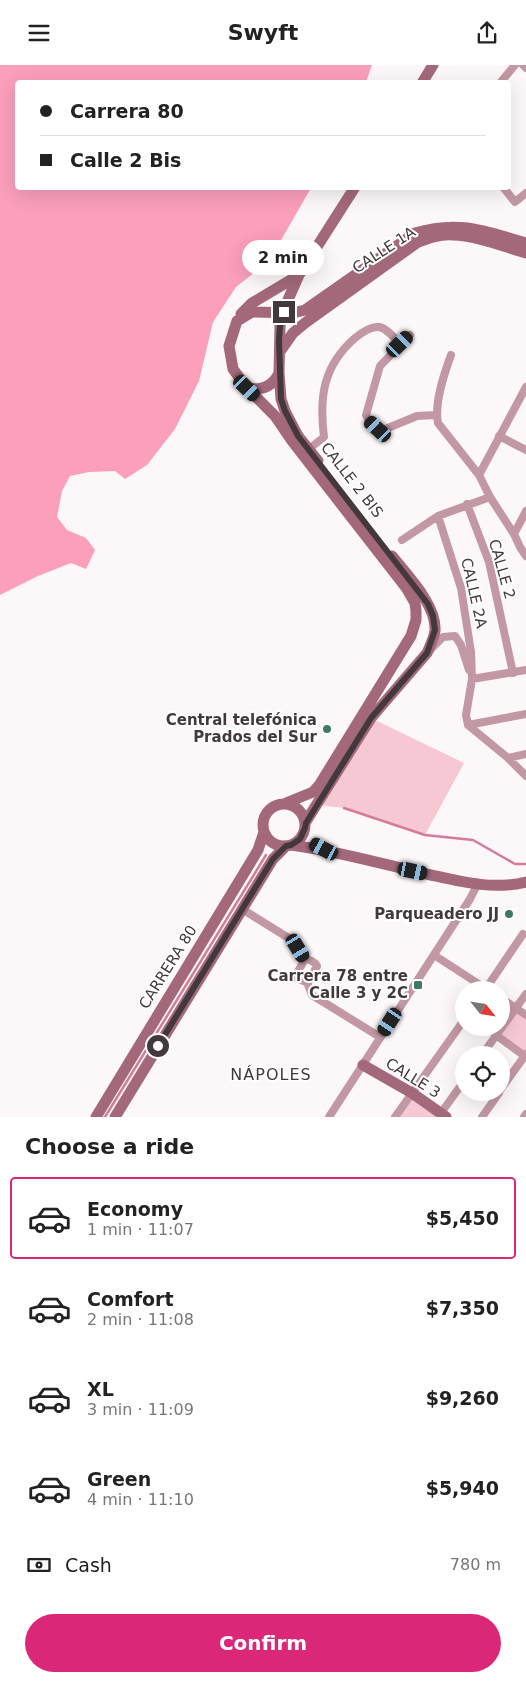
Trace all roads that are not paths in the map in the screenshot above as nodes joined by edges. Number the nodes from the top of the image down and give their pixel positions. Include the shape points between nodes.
1 (433, 65) edge
2 (515, 65) edge
3 (523, 65) edge
4 (526, 68) edge
5 (424, 80) edge
6 (502, 80) edge
7 (353, 190) edge
8 (506, 190) edge
9 (526, 193) edge
10 (526, 243) edge
11 (526, 253) edge
12 (300, 275) junction
13 (284, 312) junction
14 (237, 321) junction
15 (410, 335) dead end
16 (400, 344) junction
17 (280, 350) junction
18 (451, 355) dead end
19 (279, 373) junction
20 (526, 387) edge
21 (247, 388) junction
22 (436, 415) junction
23 (500, 436) junction
24 (309, 449) junction
25 (526, 450) edge
26 (479, 475) junction
27 (490, 497) junction
28 (466, 504) junction
29 (526, 511) edge
30 (438, 516) junction
31 (514, 533) junction
32 (402, 541) dead end
33 (526, 556) edge
34 (408, 589) joint
35 (427, 653) junction
36 (526, 670) edge
37 (513, 673) junction
38 (472, 679) junction
39 (526, 714) edge
40 (468, 725) junction
41 (526, 753) edge
42 (508, 758) junction
43 (526, 775) edge
44 (286, 803) junction
45 (305, 826) junction
46 (264, 832) junction
47 (288, 846) junction
48 (324, 849) junction
49 (526, 882) edge
50 (477, 885) junction
51 (242, 909) junction
52 (523, 934) dead end
53 (434, 955) junction
54 (305, 959) junction
55 (474, 981) edge
56 (491, 981) edge
57 (307, 982) junction
58 (526, 994) edge
59 (510, 1004) edge
60 (516, 1008) junction
61 (526, 1015) edge
62 (510, 1016) edge
63 (455, 1033) edge
64 (498, 1036) edge
65 (380, 1037) junction
66 (526, 1055) edge
67 (363, 1065) junction
68 (510, 1077) edge
69 (412, 1093) junction
70 (455, 1096) edge
71 (493, 1101) edge
72 (443, 1115) edge
73 (332, 1116) edge
74 (96, 1117) edge
75 (115, 1117) edge
76 (394, 1117) edge
77 (482, 1117) edge

1 - 5 street
2 - 6 street
3 - 4 street
7 - 12 street, CALLE 2 BIS
8 - 9 street via 516,202
10 - 13 street, CALLE 1A via 469,227 432,228 415,233 311,307 300,312
11 - 17 street, CALLE 1A via 453,235 434,236 418,242 304,323
12 - 13 street, CALLE 2 BIS
12 - 14 street via 252,303
13 - 14 street, CALLE 1A via 252,312
13 - 17 street, CALLE 2 BIS via 280,326
14 - 21 street, CALLE 2 BIS via 229,346 230,360 237,377
15 - 16 street
16 - 22 street via 380,366 366,410 368,420 383,430 417,416
16 - 24 street via 384,329 377,327 363,332 345,347 330,367 325,381 321,412 324,437
17 - 19 street, CALLE 2 BIS
18 - 22 street
19 - 21 street via 266,387
19 - 24 street, CALLE 2 BIS via 285,411
20 - 23 street
21 - 34 street, CALLE 2 BIS via 275,416
22 - 26 street, CALLE 2 via 438,423
23 - 25 street
23 - 26 street
24 - 35 street, CALLE 2 BIS via 428,604 435,630
26 - 27 street, CALLE 2
27 - 28 street
27 - 31 street, CALLE 2
28 - 30 street
28 - 37 street, CALLE 2 via 489,562
29 - 31 street
30 - 32 street
30 - 38 street, CALLE 2A via 461,588
31 - 33 street, CALLE 2
34 - 44 street, CARRERA 80 via 416,611 411,636 320,784 314,792
35 - 38 street, CALLE 2A via 443,637 455,636
35 - 45 street via 371,718
36 - 37 street
37 - 38 street
38 - 40 street, CALLE 2A via 466,715
39 - 40 street
40 - 42 street
41 - 42 street
42 - 43 street
44 - 45 street via 301,812
44 - 46 street, CARRERA 80 via 274,806 266,814
45 - 47 street via 300,839
45 - 48 street via 310,841
46 - 47 street via 274,844
46 - 74 street, CARRERA 80 via 258,850
47 - 48 street
47 - 51 street via 273,859
48 - 50 street
49 - 50 street
50 - 53 street
51 - 54 street via 294,942
51 - 75 street
52 - 56 street
53 - 55 street
53 - 65 street
54 - 57 street via 296,975
54 - 57 street via 317,966
57 - 65 street, CALLE 3 via 312,995
58 - 60 street
59 - 60 street
60 - 61 street
60 - 62 street
63 - 69 street
64 - 66 street
65 - 67 street
66 - 68 street
67 - 69 street, CALLE 3
67 - 73 street
69 - 72 street, CALLE 3
69 - 76 street
70 - 72 street
71 - 77 street

